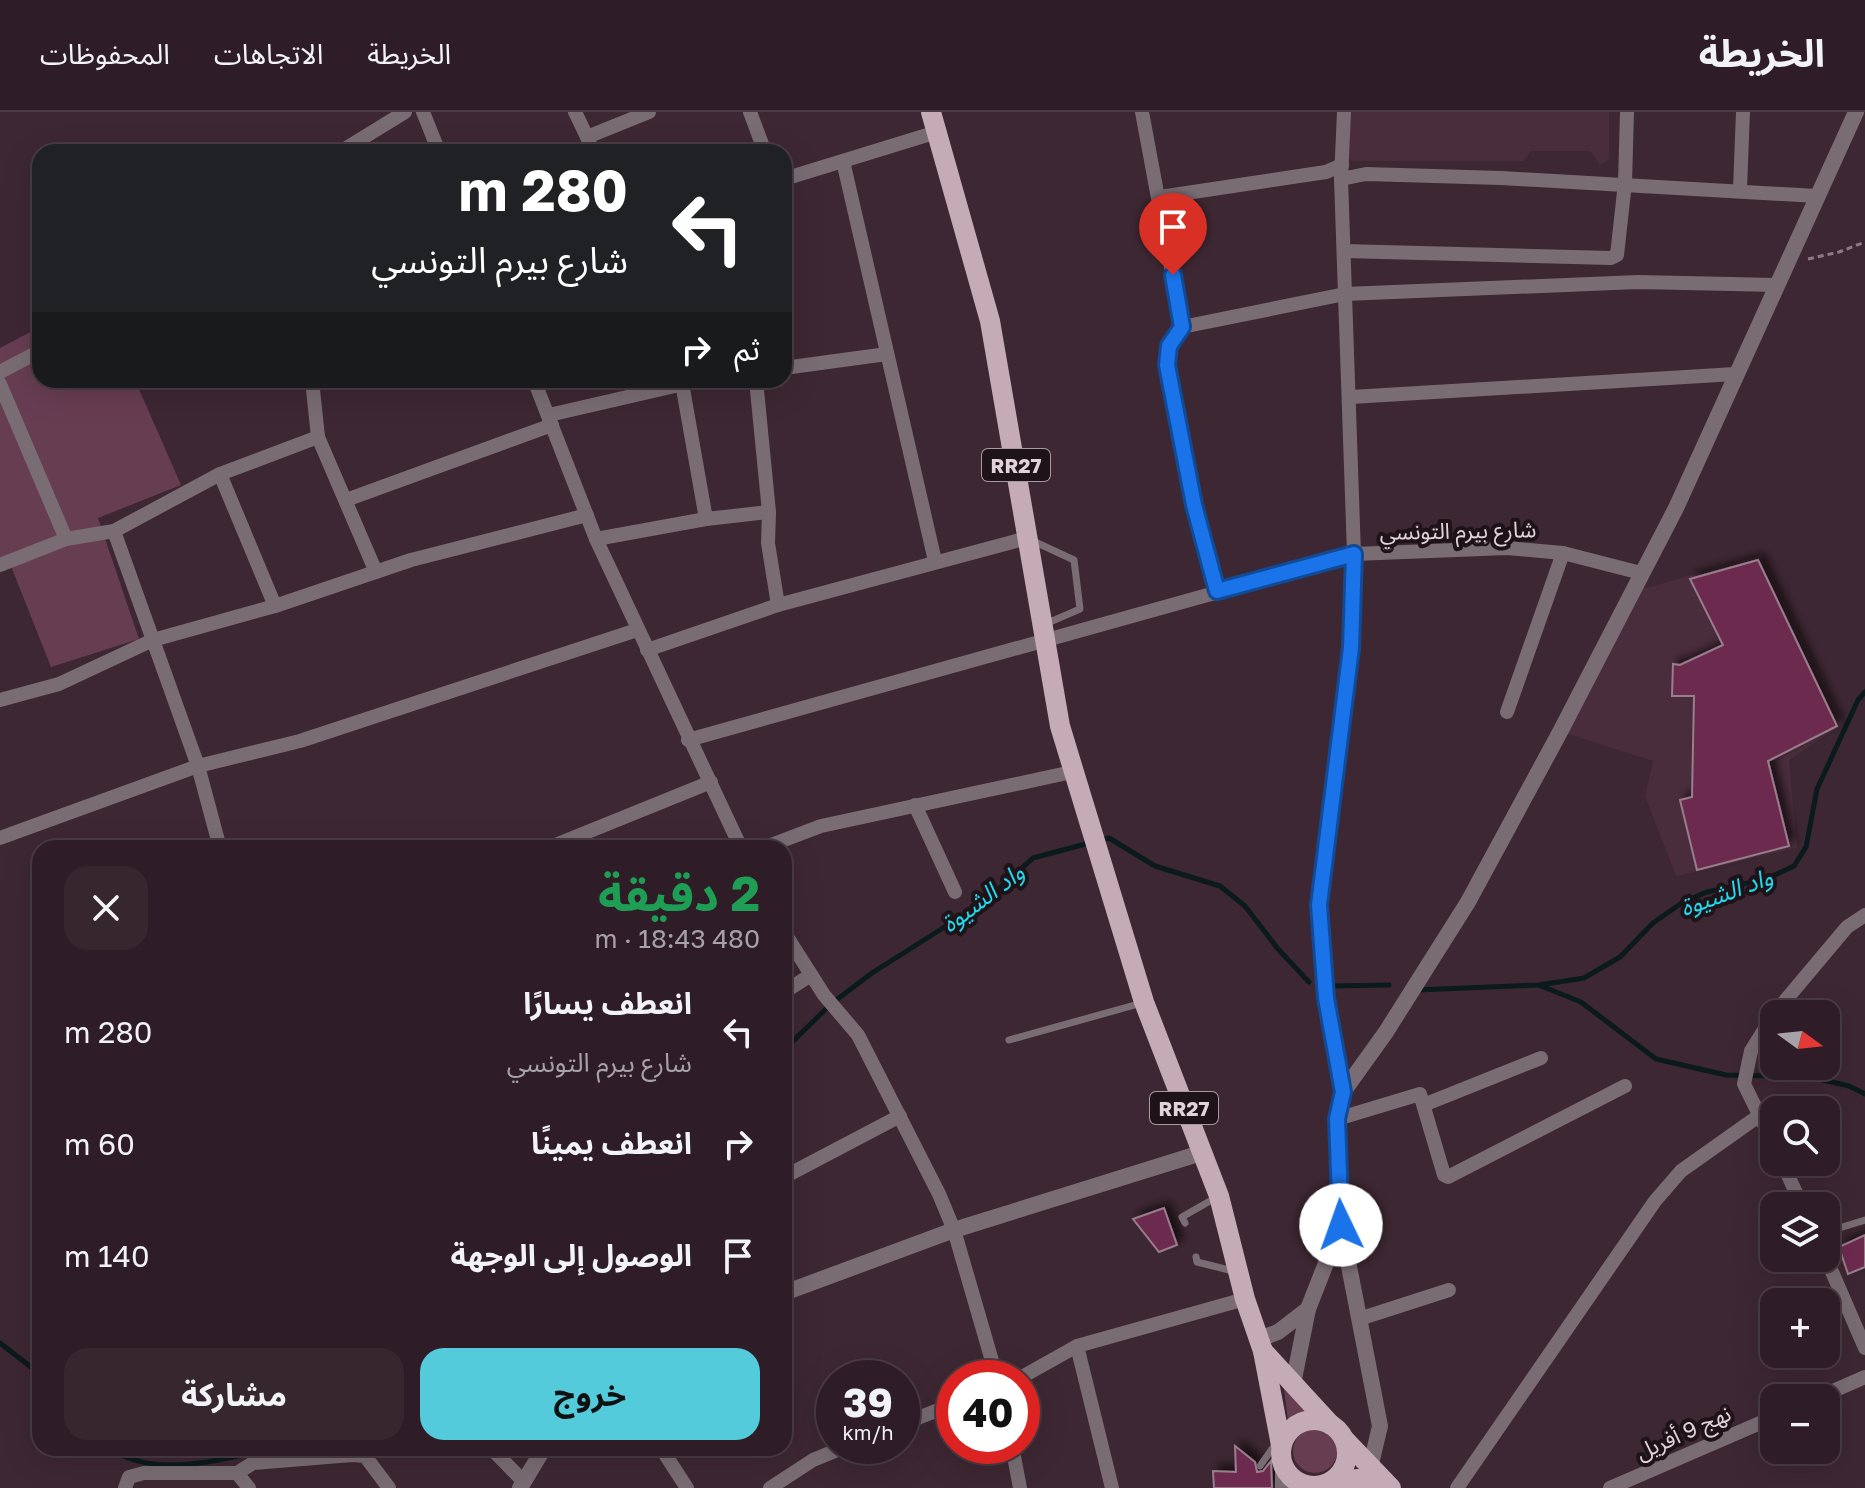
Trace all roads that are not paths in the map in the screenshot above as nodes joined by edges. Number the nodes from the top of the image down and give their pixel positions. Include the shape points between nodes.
1 (405, 112) edge
2 (423, 112) edge
3 (575, 112) edge
4 (649, 112) edge
5 (750, 112) edge
6 (1142, 112) edge
7 (1344, 112) edge
8 (1627, 112) edge
9 (1743, 112) edge
10 (1856, 112) edge
11 (934, 122) edge
12 (587, 137) junction
13 (353, 144) edge
14 (436, 144) edge
15 (590, 144) edge
16 (762, 144) edge
17 (843, 161) junction
18 (1341, 172) junction
19 (792, 177) edge
20 (1625, 183) junction
21 (1740, 189) junction
22 (1817, 196) junction
23 (1160, 197) junction
24 (1344, 251) junction
25 (1777, 285) junction
26 (1345, 294) junction
27 (1182, 327) junction
28 (887, 354) junction
29 (32, 355) edge
30 (792, 367) edge
31 (0, 372) edge
32 (1735, 374) junction
33 (0, 384) edge
34 (313, 388) edge
35 (537, 388) edge
36 (664, 388) edge
37 (683, 388) edge
38 (757, 388) edge
39 (1351, 397) junction
40 (550, 420) junction
41 (318, 437) junction
42 (220, 474) junction
43 (346, 500) junction
44 (769, 512) junction
45 (587, 515) junction
46 (706, 519) junction
47 (114, 531) junction
48 (1027, 538) junction
49 (66, 539) junction
50 (596, 539) junction
51 (1563, 553) junction
52 (1354, 554) junction
53 (935, 561) junction
54 (0, 565) edge
55 (376, 572) junction
56 (1641, 573) junction
57 (1217, 591) junction
58 (778, 605) junction
59 (275, 606) junction
60 (637, 630) junction
61 (1043, 632) junction
62 (153, 640) junction
63 (647, 650) junction
64 (0, 700) edge
65 (1507, 712) dead end
66 (688, 740) junction
67 (198, 766) junction
68 (1072, 772) junction
69 (711, 782) junction
70 (915, 805) junction
71 (0, 836) edge
72 (218, 840) edge
73 (568, 840) edge
74 (733, 840) edge
75 (784, 840) edge
76 (955, 892) dead end
77 (1865, 915) edge
78 (792, 946) edge
79 (811, 975) junction
80 (792, 987) edge
81 (1786, 1000) edge
82 (1144, 1002) junction
83 (1760, 1037) edge
84 (1009, 1040) dead end
85 (1541, 1058) dead end
86 (1625, 1086) dead end
87 (1343, 1092) junction
88 (1426, 1104) junction
89 (1760, 1115) joint
90 (900, 1116) junction
91 (1337, 1119) junction
92 (1201, 1153) junction
93 (792, 1173) edge
94 (1219, 1196) junction
95 (1865, 1220) edge
96 (1185, 1223) dead end
97 (1341, 1225) junction
98 (1840, 1228) edge
99 (954, 1230) junction
100 (1196, 1257) dead end
101 (1832, 1272) edge
102 (1241, 1273) junction
103 (792, 1290) edge
104 (1449, 1290) dead end
105 (1245, 1299) junction
106 (1308, 1309) junction
107 (1359, 1319) junction
108 (1261, 1345) junction
109 (1077, 1346) junction
110 (1865, 1348) edge
111 (992, 1360) edge
112 (1040, 1367) edge
113 (1865, 1377) edge
114 (1293, 1384) junction
115 (1840, 1388) edge
116 (1760, 1423) edge
117 (1338, 1432) junction
118 (1281, 1442) junction
119 (498, 1456) edge
120 (539, 1456) edge
121 (666, 1456) edge
122 (816, 1459) edge
123 (1015, 1464) edge
124 (1371, 1464) junction
125 (1260, 1466) dead end
126 (237, 1473) junction
127 (1283, 1478) edge
128 (522, 1485) edge
129 (1318, 1486) edge
130 (125, 1488) edge
131 (249, 1488) edge
132 (389, 1488) edge
133 (687, 1488) edge
134 (770, 1488) edge
135 (1020, 1488) edge
136 (1112, 1488) edge
137 (1384, 1488) edge
138 (1391, 1488) edge
139 (1457, 1488) edge
140 (1610, 1488) edge

1 - 13 street
2 - 14 street
3 - 12 street
4 - 12 street
5 - 16 street
6 - 23 street
7 - 18 street
8 - 20 street
9 - 21 street
10 - 22 street
11 - 17 street
11 - 48 main road, RR27 via 990,321
12 - 15 street
17 - 19 street
17 - 28 street
18 - 20 street
18 - 23 street
18 - 24 street
20 - 21 street
20 - 24 street via 1620,250 1611,258
21 - 22 street
22 - 25 street
23 - 27 street
24 - 26 street
25 - 26 street via 1638,282
25 - 32 street
26 - 27 street
26 - 39 street
27 - 57 street via 1169,346 1167,365
28 - 30 street
28 - 53 street
29 - 31 street
32 - 39 street
32 - 56 street
33 - 49 street
34 - 41 street
35 - 40 street
36 - 40 street
37 - 46 street
38 - 44 street
39 - 52 street
40 - 43 street
40 - 45 street
41 - 42 street
41 - 43 street
42 - 47 street
42 - 59 street
43 - 55 street
44 - 46 street
44 - 58 street
45 - 50 street
45 - 55 street
46 - 50 street
47 - 49 street
47 - 62 street
48 - 53 street
48 - 61 main road, RR27
48 - 61 lane via 1074,560 1080,609
49 - 54 street
50 - 60 street
51 - 52 street, شارع بيرم التونسي via 1507,548
51 - 56 street, شارع بيرم التونسي
51 - 65 street
52 - 57 street, شارع بيرم التونسي
52 - 87 street via 1351,648 1319,905 1326,998
53 - 58 street
55 - 59 street
56 - 87 street via 1468,902
57 - 61 street, شارع بيرم التونسي
58 - 63 street
59 - 62 street
60 - 63 street
60 - 67 street via 300,741
61 - 66 street, شارع بيرم التونسي
61 - 68 main road, RR27
62 - 64 street via 59,684
62 - 67 street
63 - 66 street
66 - 69 street
67 - 71 street
67 - 72 street
68 - 70 street
68 - 82 main road, RR27
69 - 73 street
69 - 74 street
70 - 75 street
70 - 76 street
77 - 81 street via 1847,927
78 - 79 street
79 - 80 street
79 - 90 street via 858,1035
82 - 84 lane
82 - 92 main road, RR27
83 - 89 street via 1744,1084
85 - 88 street
86 - 88 street via 1448,1177
87 - 91 street
88 - 91 street via 1417,1094
89 - 139 street via 1681,1171 1655,1201
90 - 93 street
90 - 99 street
91 - 97 street
92 - 94 main road, RR27
92 - 99 street
94 - 96 lane via 1182,1217
94 - 102 main road, RR27
95 - 98 lane
97 - 106 street
97 - 107 street
99 - 103 street
99 - 111 street
100 - 102 lane via 1197,1262
101 - 110 street
102 - 105 main road, RR27
104 - 107 street
105 - 108 main road, RR27
105 - 109 street
106 - 108 street
106 - 114 street
107 - 124 street via 1380,1426
108 - 114 main road, RR27
108 - 118 main road, RR27
109 - 112 street
109 - 136 street
113 - 115 street
114 - 117 main road, RR27
116 - 140 street, نهج 9 أفريل
117 - 118 main road via 1311,1419 1292,1427
117 - 124 main road, RR27
117 - 129 main road via 1347,1448 1344,1468
118 - 125 lane
118 - 127 main road, RR27
119 - 128 street
120 - 128 street
121 - 133 street
122 - 134 street
123 - 135 street
124 - 138 main road, RR27
126 - 130 street via 144,1473 129,1477
126 - 131 street
126 - 132 street via 253,1463 365,1456
127 - 129 main road, RR27
129 - 137 main road via 1358,1479

